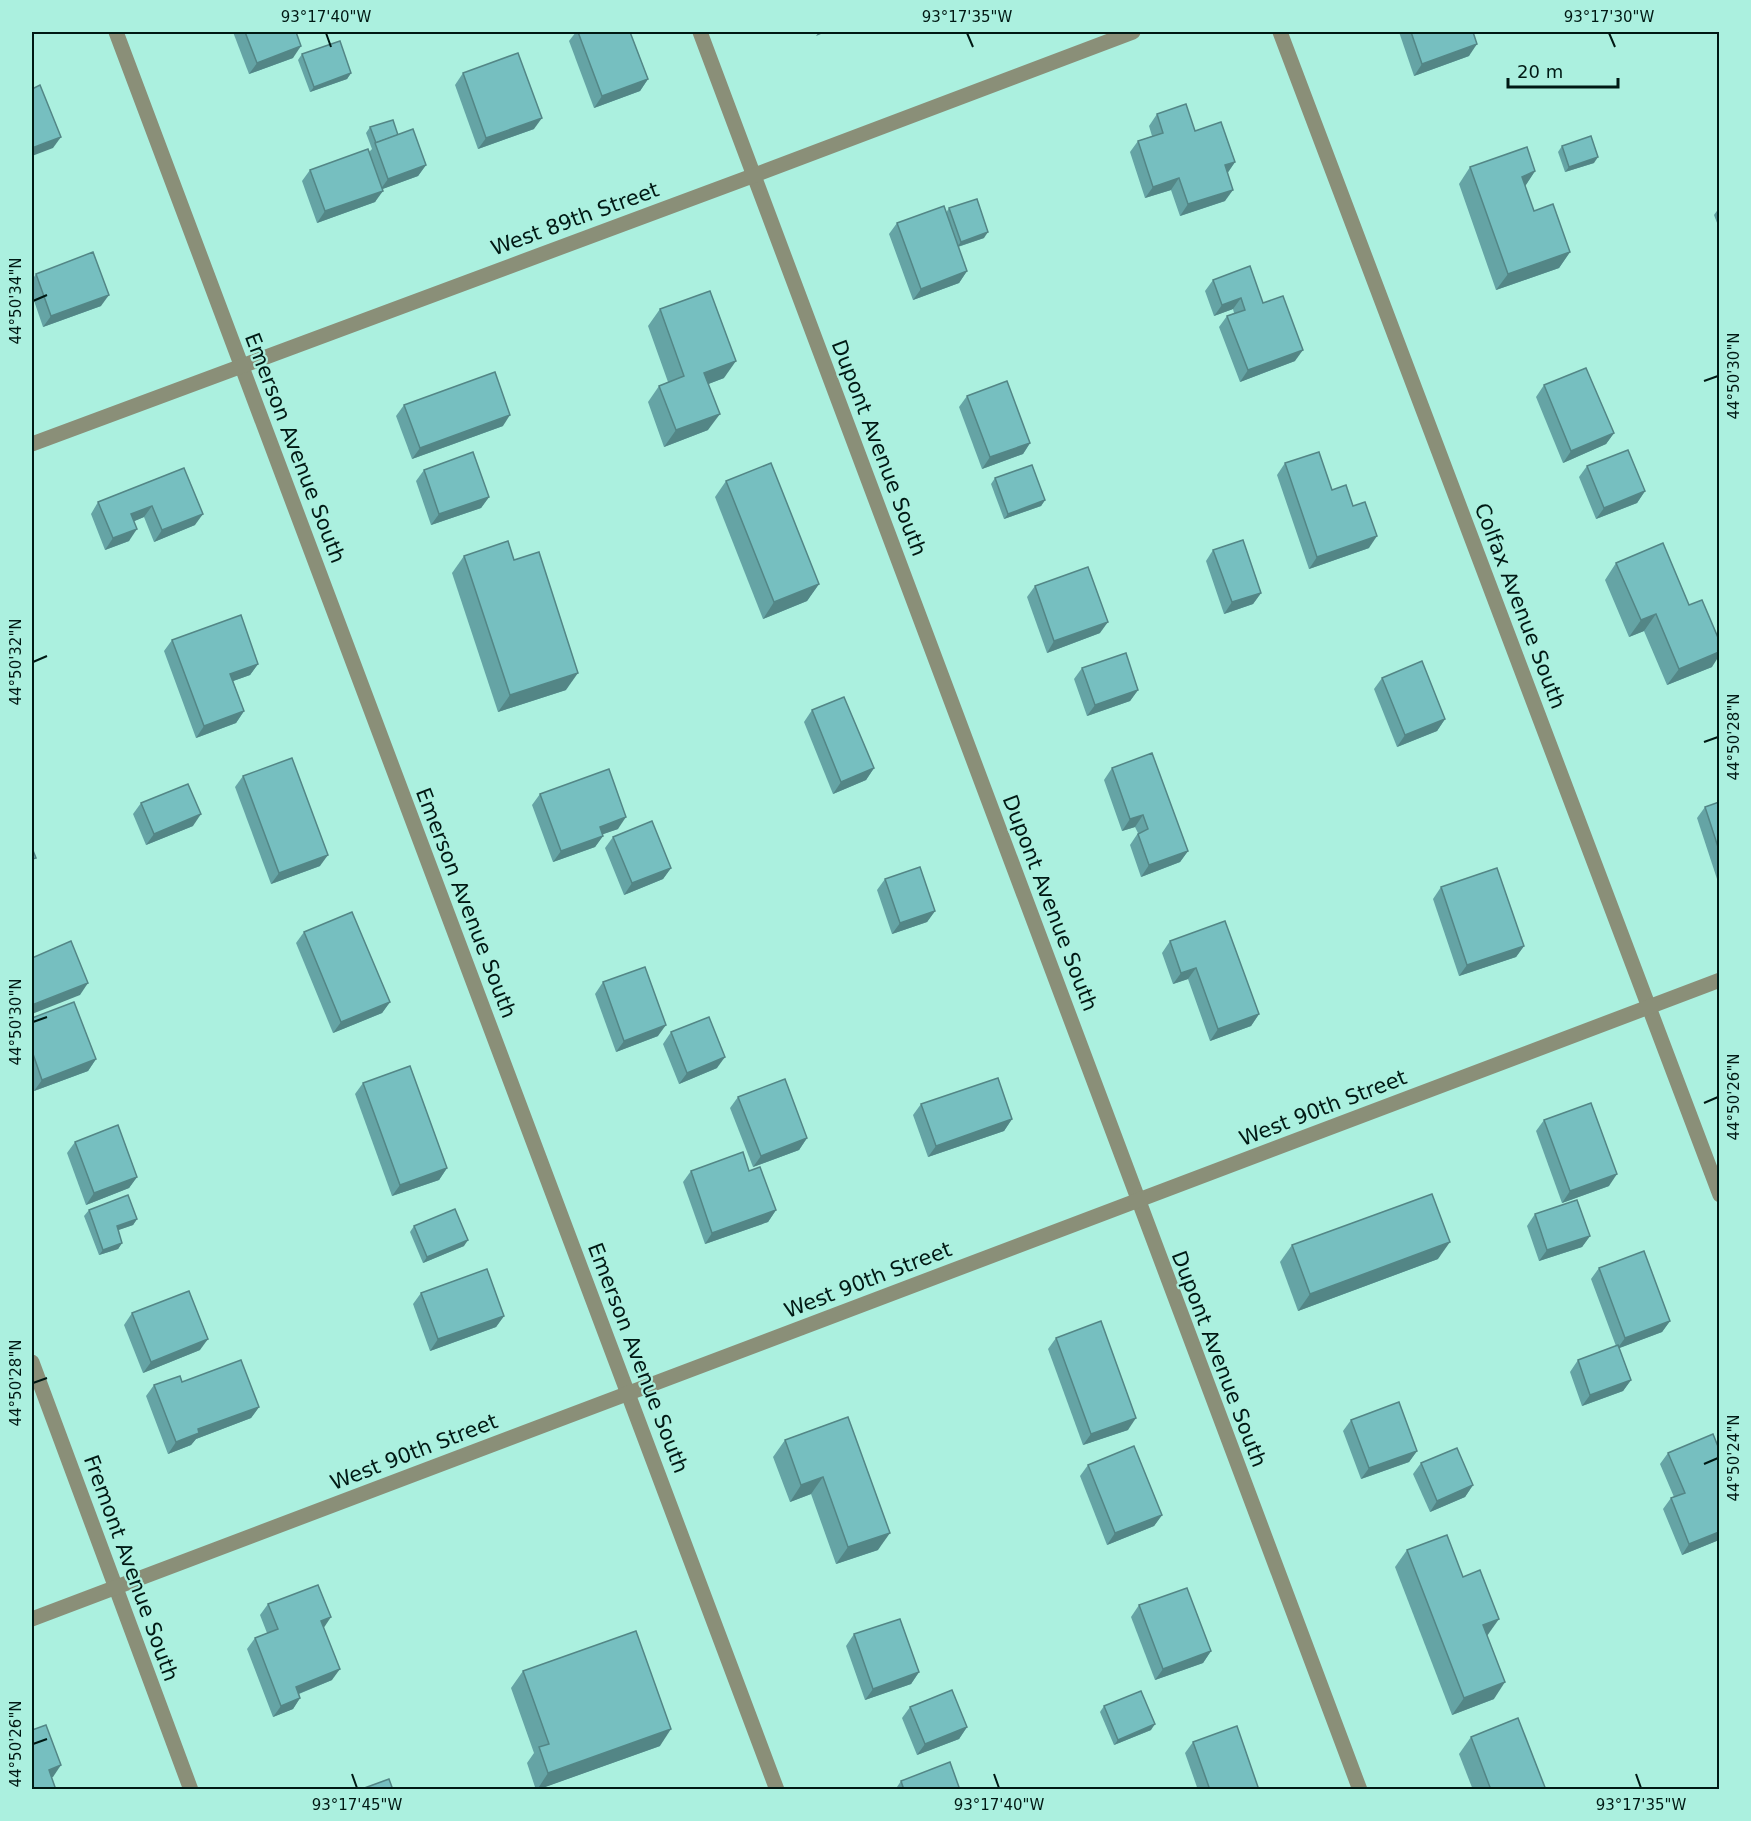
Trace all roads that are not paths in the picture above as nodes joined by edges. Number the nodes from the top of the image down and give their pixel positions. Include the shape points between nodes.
1 (116, 32) edge
2 (700, 32) edge
3 (1133, 32) edge
4 (1280, 32) edge
5 (754, 175) junction
6 (242, 365) junction
7 (32, 444) edge
8 (1719, 980) edge
9 (1649, 1007) junction
10 (1719, 1195) edge
11 (1138, 1200) junction
12 (32, 1362) edge
13 (629, 1393) junction
14 (115, 1588) junction
15 (32, 1619) edge
16 (191, 1790) edge
17 (777, 1790) edge
18 (1360, 1790) edge

1 - 6 street, Emerson Avenue South
2 - 5 street, Dupont Avenue South
3 - 5 street, West 89th Street
4 - 9 street, Colfax Avenue South
5 - 6 street, West 89th Street
5 - 11 street, Dupont Avenue South
6 - 7 street, West 89th Street
6 - 13 street, Emerson Avenue South
8 - 9 street, West 90th Street
9 - 10 street, Colfax Avenue South
9 - 11 street, West 90th Street
11 - 13 street, West 90th Street
11 - 18 street, Dupont Avenue South
12 - 14 street, Fremont Avenue South
13 - 14 street, West 90th Street
13 - 17 street, Emerson Avenue South
14 - 15 street, West 90th Street
14 - 16 street, Fremont Avenue South

